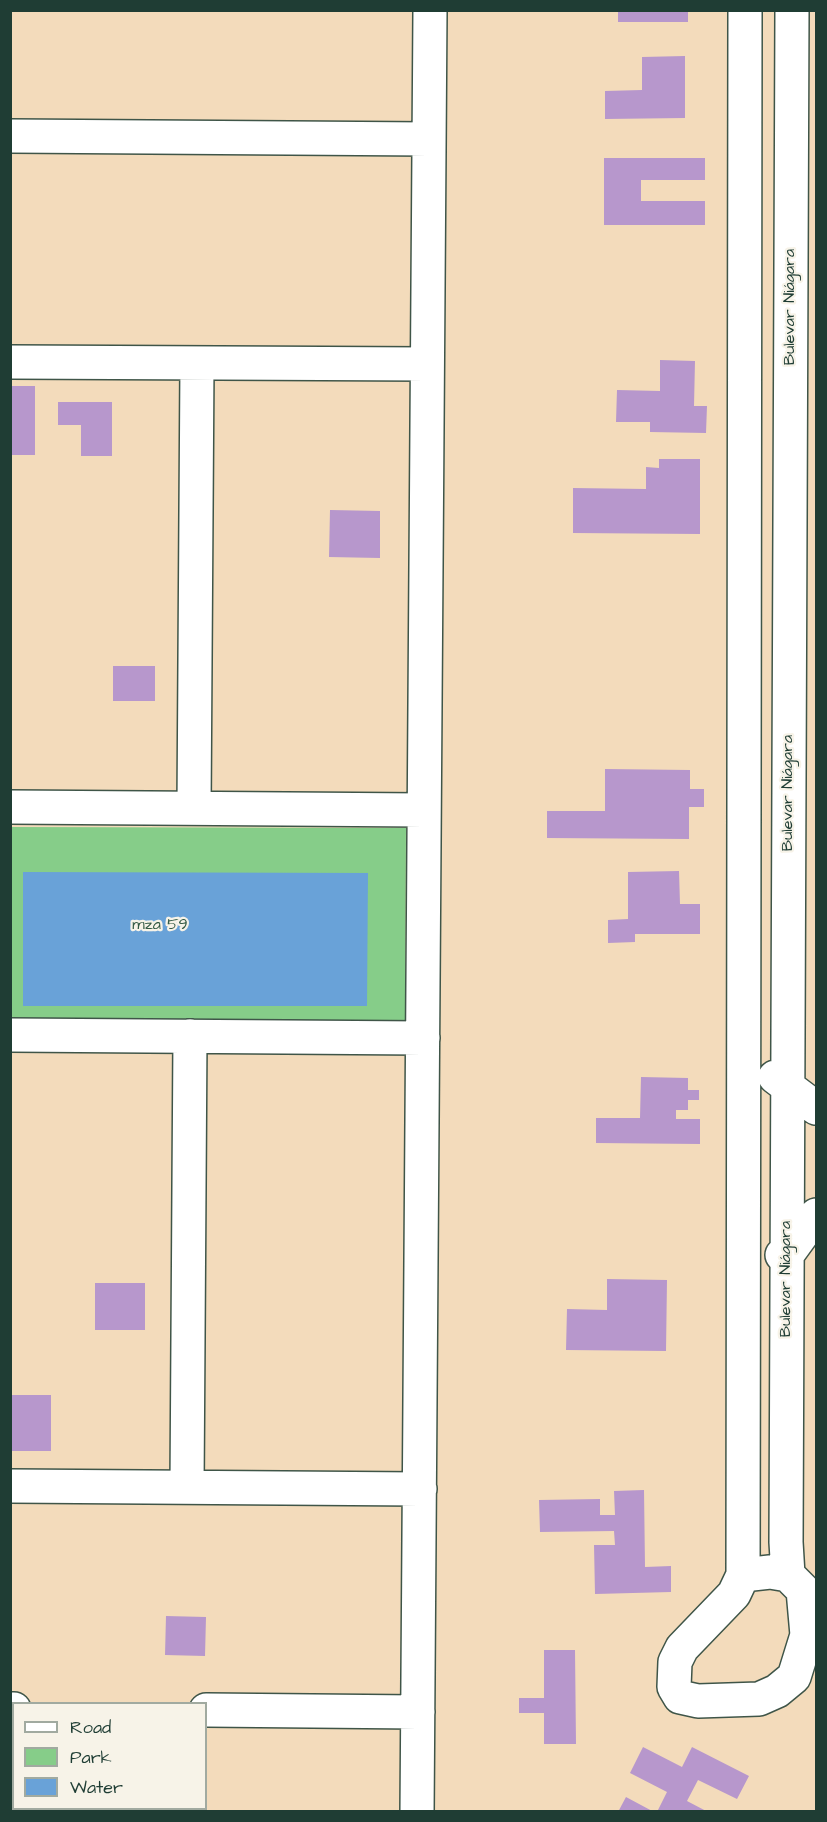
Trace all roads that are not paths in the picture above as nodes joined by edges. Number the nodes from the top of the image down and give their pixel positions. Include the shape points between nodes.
1 (430, 10) edge
2 (745, 11) edge
3 (792, 11) edge
4 (10, 136) edge
5 (429, 139) junction
6 (10, 362) edge
7 (197, 363) junction
8 (427, 364) junction
9 (10, 807) edge
10 (194, 808) junction
11 (424, 810) junction
12 (10, 1035) edge
13 (190, 1036) junction
14 (423, 1038) junction
15 (743, 1053) junction
16 (788, 1087) junction
17 (816, 1108) edge
18 (816, 1215) edge
19 (742, 1254) junction
20 (787, 1256) junction
21 (10, 1486) edge
22 (187, 1487) junction
23 (420, 1489) junction
24 (743, 1575) junction
25 (802, 1586) edge
26 (812, 1635) edge
27 (207, 1710) edge
28 (418, 1712) junction
29 (417, 1812) edge

1 - 5 street
2 - 3 street via 775,16
2 - 15 street
3 - 16 street, Bulevar Niágara
4 - 5 street
5 - 8 street
6 - 7 street
7 - 8 street
7 - 10 street
8 - 11 street
9 - 10 street
10 - 11 street
11 - 14 street
12 - 13 street
13 - 14 street
13 - 22 street
14 - 23 street
15 - 16 street
15 - 19 street
16 - 17 street
16 - 20 street, Bulevar Niágara
18 - 20 street
19 - 20 street
19 - 24 street
20 - 25 street, Bulevar Niágara via 786,1542
21 - 22 street
22 - 23 street
23 - 28 street
24 - 25 street via 770,1572
24 - 26 street, Bulevar Niágara via 734,1594 682,1648 675,1662 674,1679 680,1697 698,1701 759,1699 794,1677
25 - 26 street, Bulevar Niágara
27 - 28 street
28 - 29 street

